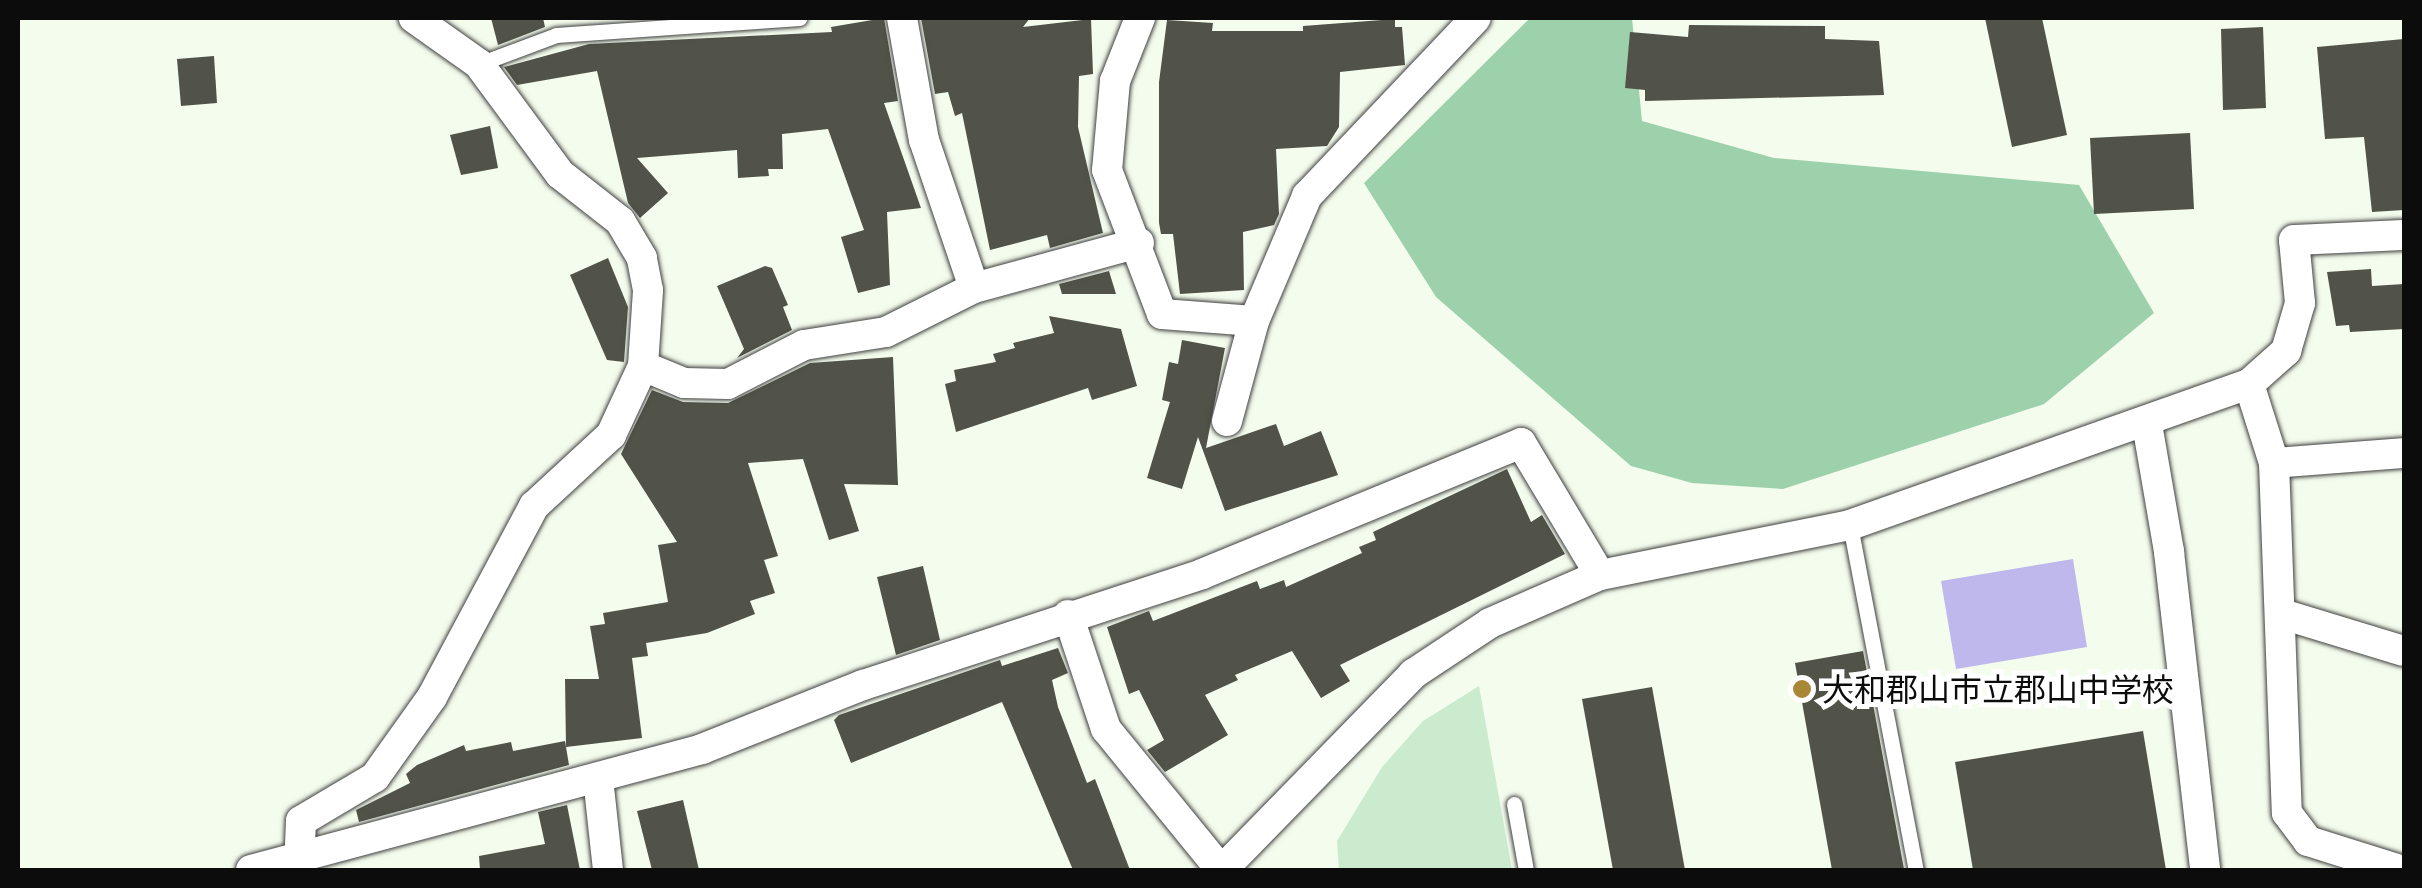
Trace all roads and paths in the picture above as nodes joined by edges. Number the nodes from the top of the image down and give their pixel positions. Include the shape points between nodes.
1 (414, 18) edge
2 (800, 18) edge
3 (902, 18) edge
4 (1140, 18) edge
5 (1476, 18) edge
6 (479, 64) junction
7 (2404, 235) edge
8 (1139, 243) junction
9 (974, 288) junction
10 (1254, 320) junction
11 (643, 366) junction
12 (2249, 384) junction
13 (1227, 421) dead end
14 (2147, 424) junction
15 (2404, 453) edge
16 (2274, 462) junction
17 (1850, 526) junction
18 (1600, 575) junction
19 (2282, 614) junction
20 (1068, 615) junction
21 (2404, 651) edge
22 (598, 778) junction
23 (1514, 804) dead end
24 (300, 865) edge
25 (1234, 867) edge
26 (251, 870) edge
27 (608, 870) edge
28 (1526, 870) edge
29 (1916, 870) edge
30 (2205, 870) edge
31 (2400, 870) edge

1 - 6 street
2 - 6 lane via 556,35
3 - 9 street via 924,140
4 - 8 street via 1115,81 1107,170
5 - 10 street via 1308,196
6 - 11 street via 560,174 620,220 642,258 648,290
7 - 12 street via 2294,240 2300,303 2286,352
8 - 9 street
8 - 10 street via 1162,314
9 - 11 street via 886,332 804,345 728,384 684,383
10 - 13 street
11 - 24 street via 610,436 534,506 432,697 375,777 301,822
12 - 14 street
12 - 16 street
14 - 17 street
14 - 30 street via 2169,552
15 - 16 street
16 - 19 street
17 - 18 street
17 - 29 lane
18 - 20 street via 1521,442 1202,574
18 - 25 street via 1490,623 1413,674
19 - 21 street
19 - 31 street via 2286,813 2308,842
20 - 22 street via 702,748
20 - 25 street via 1106,729
22 - 24 street
22 - 27 street
23 - 28 lane
24 - 26 street

